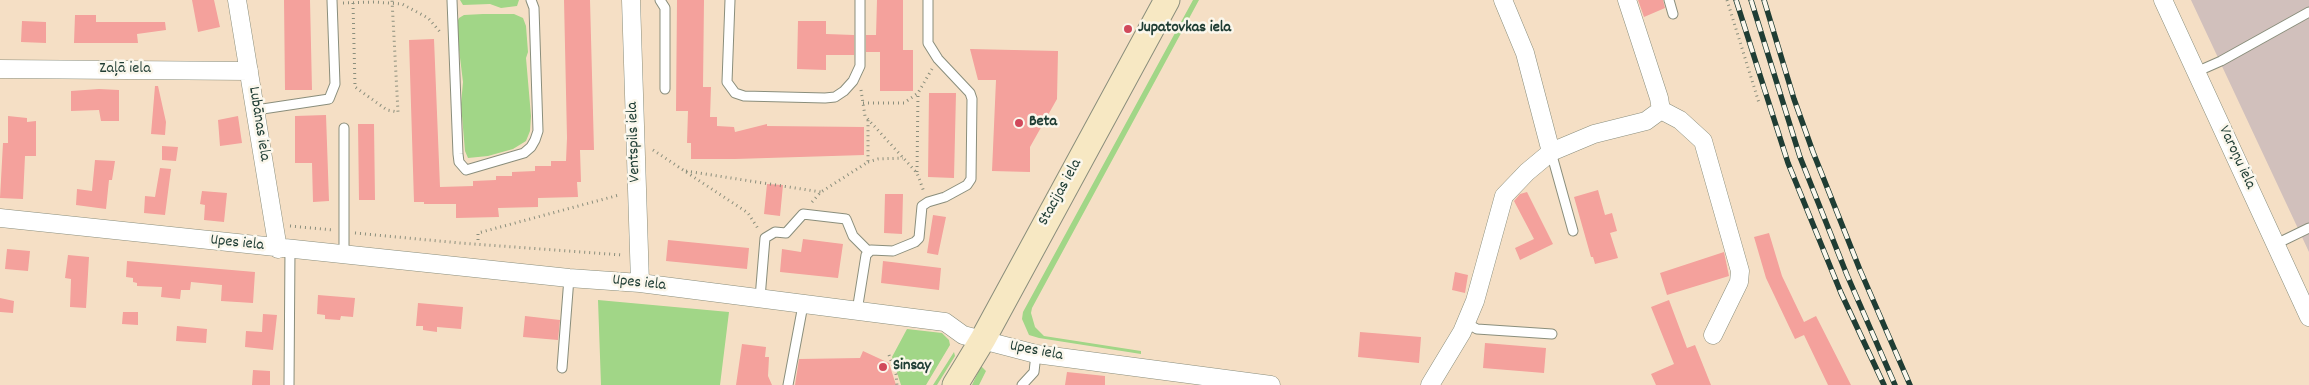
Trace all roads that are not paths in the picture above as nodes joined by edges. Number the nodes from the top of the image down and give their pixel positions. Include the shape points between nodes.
1 (237, 0) edge
2 (452, 0) edge
3 (531, 0) edge
4 (631, 0) edge
5 (660, 0) edge
6 (730, 0) edge
7 (860, 0) edge
8 (928, 0) edge
9 (1167, 0) edge
10 (1503, 0) edge
11 (1627, 0) edge
12 (1669, 0) edge
13 (2163, 0) edge
14 (332, 2) edge
15 (2309, 12) edge
16 (1673, 14) dead end
17 (0, 69) edge
18 (249, 71) junction
19 (2196, 72) junction
20 (665, 88) dead end
21 (256, 110) junction
22 (1661, 110) junction
23 (344, 128) dead end
24 (1551, 152) junction
25 (0, 218) edge
26 (2309, 228) edge
27 (1573, 231) dead end
28 (2276, 244) junction
29 (284, 249) junction
30 (869, 252) junction
31 (344, 254) junction
32 (569, 278) junction
33 (640, 283) junction
34 (760, 298) junction
35 (803, 305) junction
36 (857, 311) junction
37 (2309, 317) edge
38 (1466, 323) junction
39 (1552, 334) dead end
40 (1713, 335) dead end
41 (984, 338) junction
42 (1036, 354) junction
43 (562, 368) dead end
44 (1180, 380) edge
45 (1217, 382) edge
46 (289, 385) edge
47 (788, 385) edge
48 (955, 385) edge
49 (1022, 385) edge
50 (1271, 385) edge
51 (1430, 385) edge

1 - 18 street, Lubānas iela
2 - 3 lane via 458,154 463,168 524,153 531,148 538,131 534,8
4 - 33 street, Ventspils iela
5 - 20 lane via 665,8
6 - 7 lane via 727,82 735,93 744,96 835,97 853,81 857,71 861,55
8 - 30 lane via 928,43 938,59 966,88 972,100 971,179 967,185 922,206 919,238 915,242 893,251
9 - 41 main road, Stacijas iela
10 - 24 street via 1525,53
11 - 22 street
12 - 16 lane
13 - 19 street, Varoņu iela
14 - 21 lane via 335,84 329,99
15 - 19 lane
17 - 18 street, Zaļā iela
18 - 21 street, Lubānas iela
19 - 28 street, Varoņu iela
21 - 29 street, Lubānas iela via 274,224
22 - 24 street via 1646,121 1594,134
22 - 40 street via 1680,120 1702,141 1740,271 1739,282
23 - 31 lane
24 - 27 lane
24 - 38 street via 1504,196 1475,302
25 - 29 street, Upes iela
26 - 28 lane
28 - 37 street, Varoņu iela
29 - 31 street, Upes iela
29 - 46 lane
30 - 34 lane via 853,236 846,218 802,214 786,233 775,232 765,238
30 - 36 lane
31 - 32 street, Upes iela
32 - 33 street, Upes iela
32 - 43 lane
33 - 34 street, Upes iela
34 - 35 street, Upes iela
35 - 36 street, Upes iela
35 - 47 lane
36 - 41 street, Upes iela via 945,322 963,335
38 - 39 lane via 1477,329
38 - 51 street
41 - 42 street, Upes iela
41 - 48 main road, Stacijas iela
42 - 44 street, Upes iela
42 - 49 lane via 1034,372
44 - 45 street, Upes iela
45 - 50 street, Upes iela

